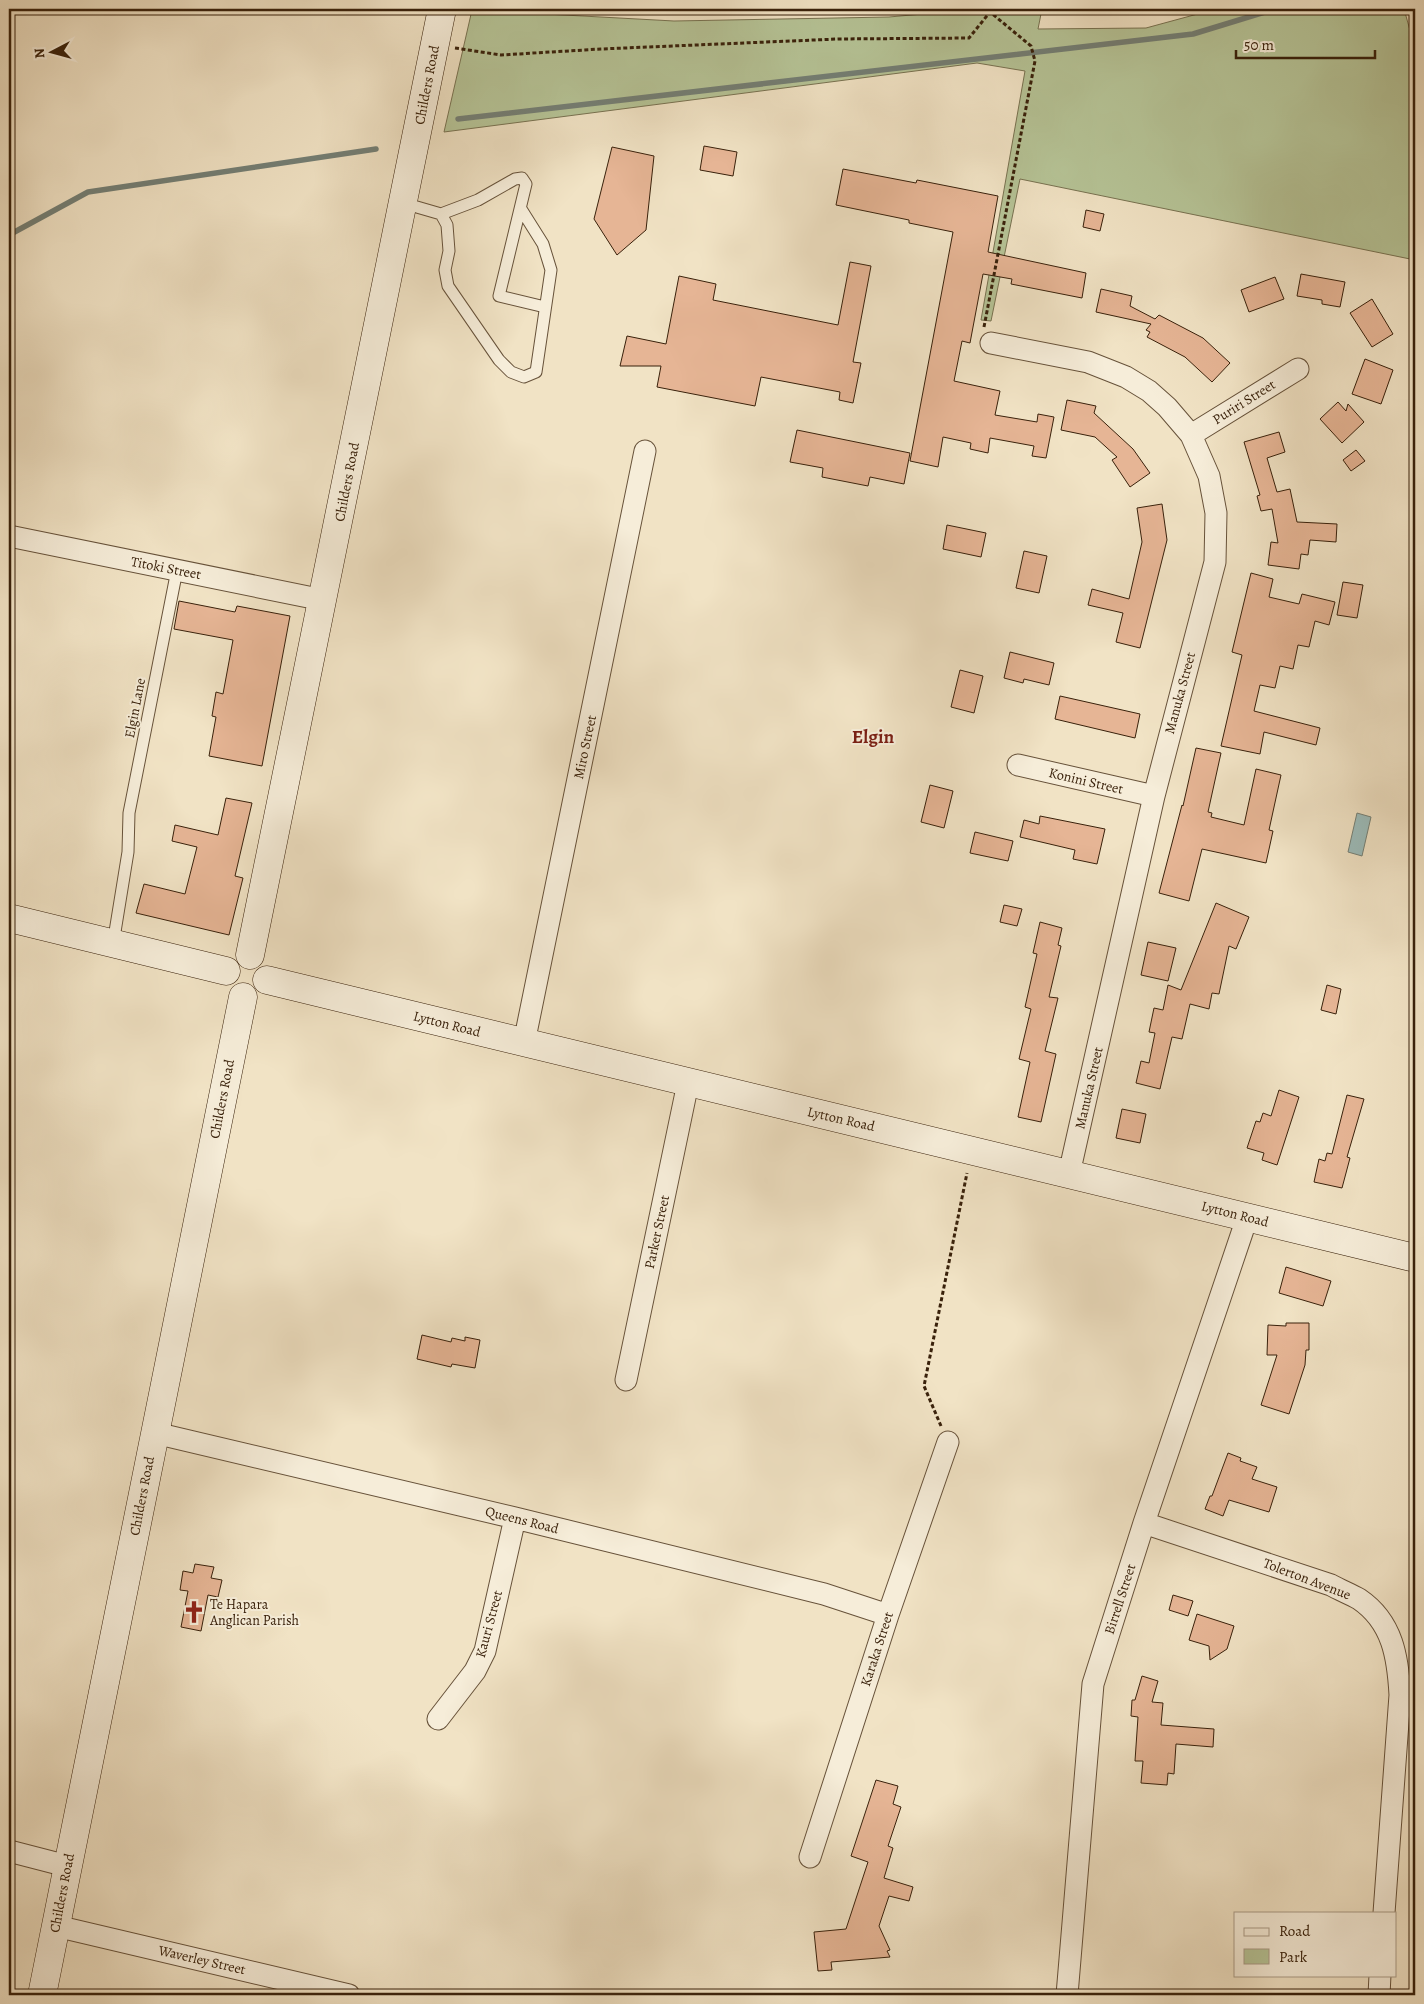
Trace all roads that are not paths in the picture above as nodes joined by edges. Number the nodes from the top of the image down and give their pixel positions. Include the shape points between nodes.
1 (442, 9) edge
2 (403, 203) junction
3 (521, 210) junction
4 (441, 214) junction
5 (544, 307) junction
6 (991, 343) road end
7 (1298, 369) dead end
8 (1191, 435) junction
9 (645, 451) dead end
10 (9, 536) edge
11 (177, 570) junction
12 (323, 600) junction
13 (1018, 765) dead end
14 (1154, 796) junction
15 (9, 918) edge
16 (113, 944) junction
17 (250, 955) junction
18 (226, 970) junction
19 (267, 980) junction
20 (243, 998) junction
21 (524, 1043) junction
22 (688, 1083) junction
23 (1069, 1174) junction
24 (1247, 1218) junction
25 (1415, 1258) edge
26 (626, 1380) dead end
27 (155, 1433) junction
28 (948, 1442) road end
29 (515, 1518) junction
30 (1144, 1523) junction
31 (888, 1615) junction
32 (438, 1719) dead end
33 (9, 1851) edge
34 (810, 1858) dead end
35 (68, 1866) junction
36 (1384, 1912) edge
37 (56, 1926) junction
38 (1380, 1976) edge
39 (42, 1995) edge
40 (349, 1995) edge
41 (1067, 1995) edge
42 (1379, 1995) edge

1 - 2 street, Childers Road
2 - 4 lane
2 - 12 street, Childers Road
3 - 4 lane via 526,184 522,178
3 - 5 lane via 543,244 551,270
3 - 5 lane via 499,296
4 - 5 lane via 447,225 448,286 499,360 511,372 524,377 536,372
6 - 8 street, Manuka Street via 1088,362 1126,377 1167,407
7 - 8 street, Puriri Street
8 - 14 street, Manuka Street via 1209,476 1216,513 1215,562
9 - 21 street, Miro Street
10 - 11 street, Titoki Street
11 - 12 street, Titoki Street
11 - 16 lane, Elgin Lane via 129,813 128,852
12 - 17 street, Childers Road
13 - 14 street, Konini Street
14 - 23 street, Manuka Street
15 - 16 street
16 - 18 street
17 - 18 street via 239,956
17 - 19 street via 264,963
18 - 20 street via 226,985 230,992
19 - 20 street via 255,995
19 - 21 street, Lytton Road
20 - 27 street, Childers Road
21 - 22 street, Lytton Road
22 - 23 street, Lytton Road
22 - 26 street, Parker Street
23 - 24 street, Lytton Road
24 - 25 street, Lytton Road
24 - 30 street, Birrell Street
27 - 29 street, Queens Road
27 - 35 street, Childers Road
28 - 31 street, Karaka Street
29 - 31 street, Queens Road via 824,1594
29 - 32 street, Kauri Street via 485,1651 475,1672
30 - 36 street, Tolerton Avenue via 1331,1585 1359,1599 1377,1615 1391,1639 1398,1664 1400,1696
30 - 41 street, Birrell Street via 1093,1684
31 - 34 street, Karaka Street
33 - 35 street
35 - 37 street, Childers Road
37 - 39 street, Childers Road
37 - 40 street, Waverley Street
38 - 42 street

